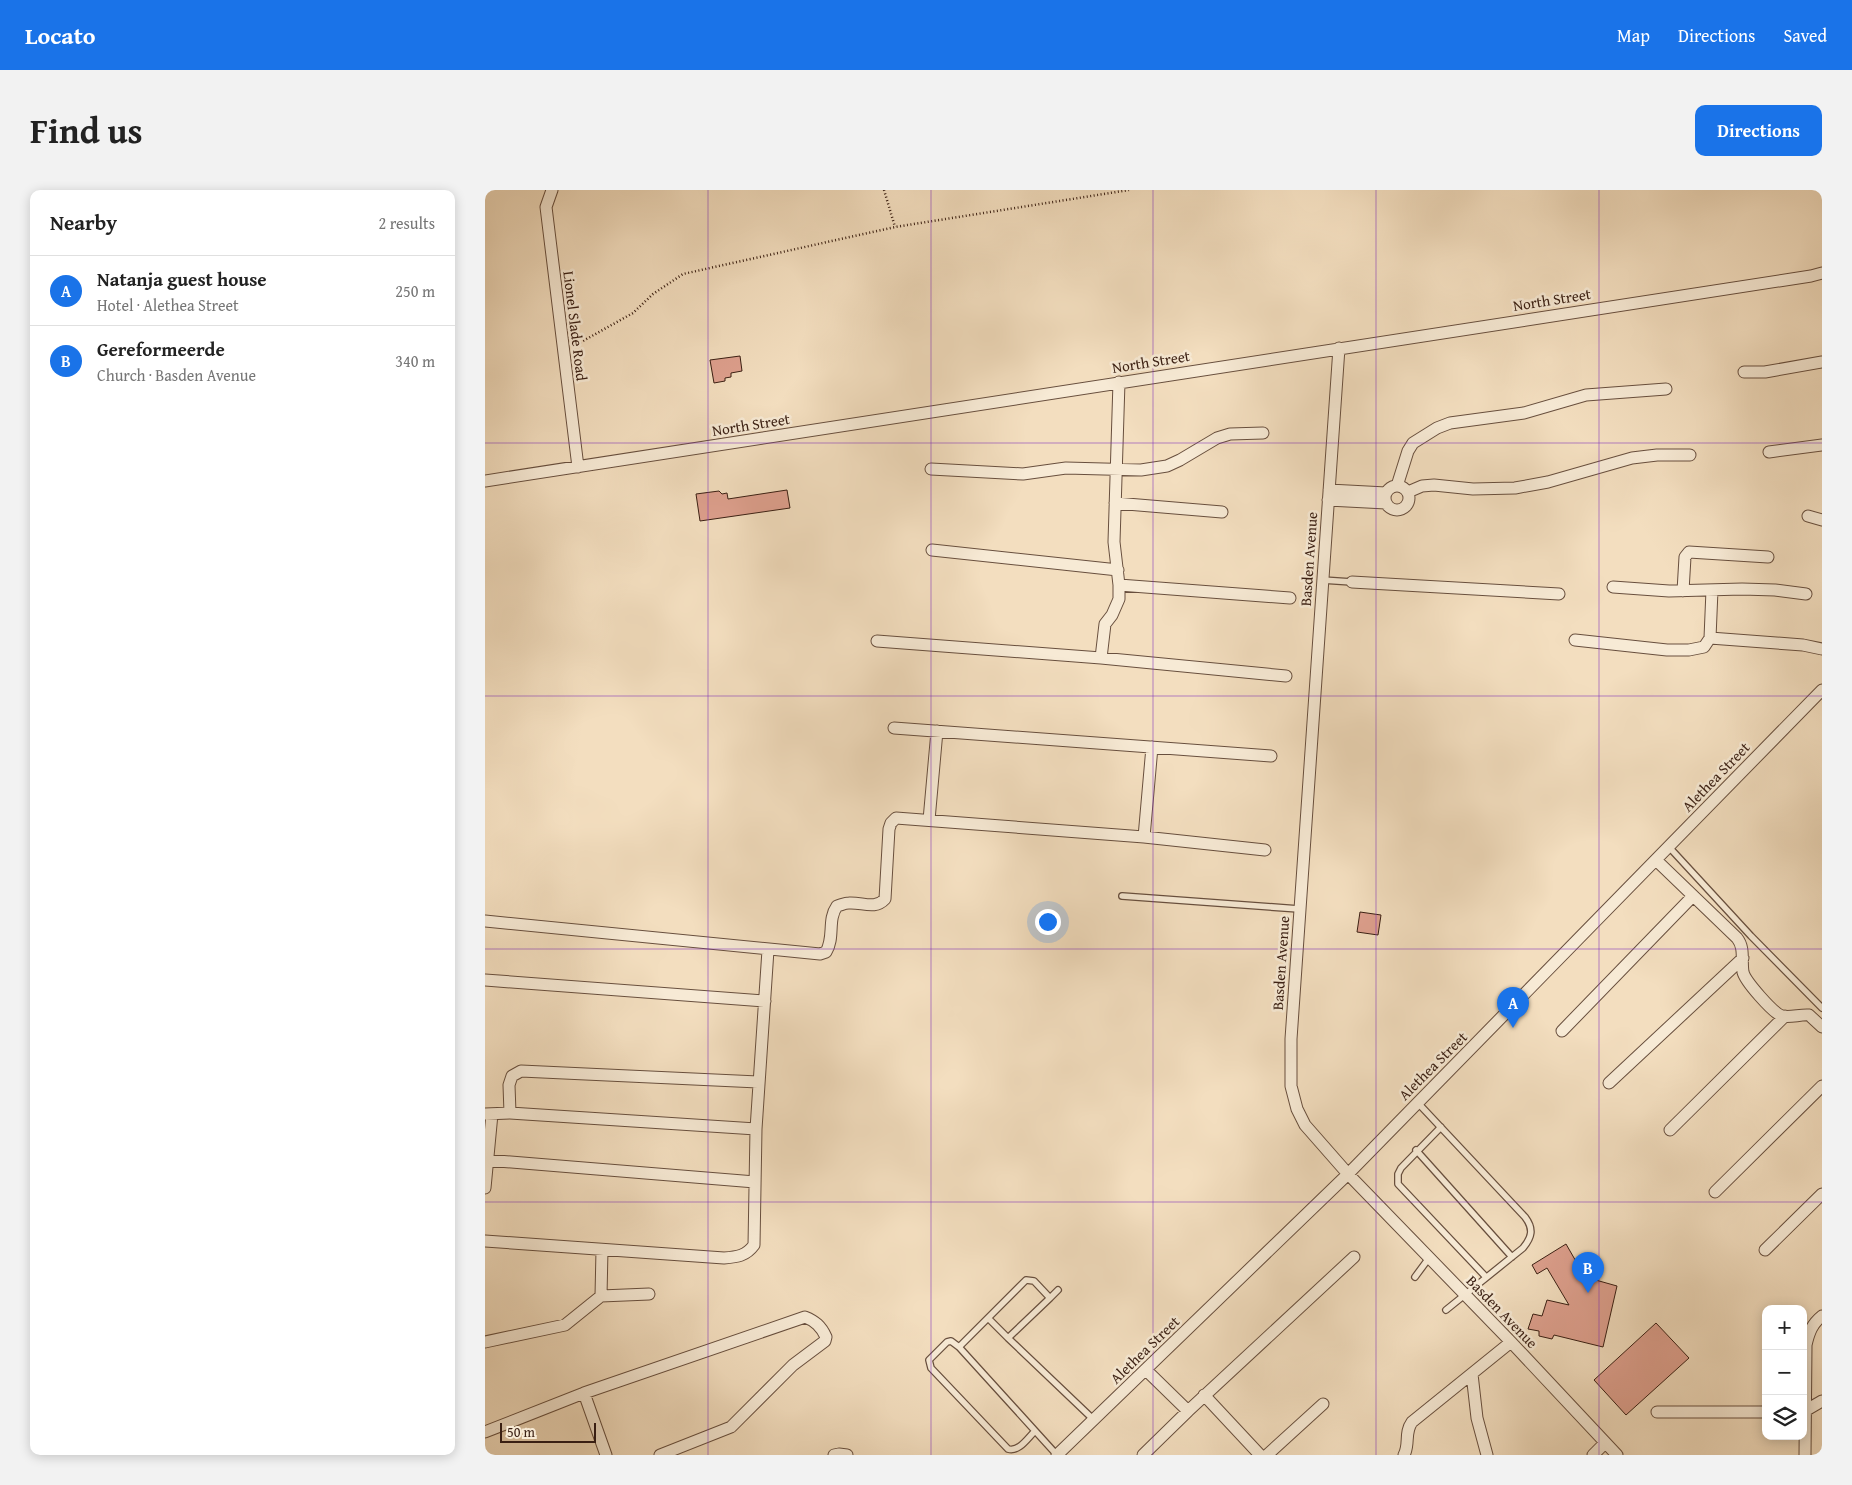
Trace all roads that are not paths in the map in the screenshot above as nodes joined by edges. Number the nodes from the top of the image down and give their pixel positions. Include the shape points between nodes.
1 (552, 190) edge
2 (1822, 273) edge
3 (1339, 348) junction
4 (1822, 362) edge
5 (1744, 372) dead end
6 (1119, 382) junction
7 (1666, 390) dead end
8 (1263, 433) dead end
9 (1822, 445) edge
10 (1769, 452) dead end
11 (1690, 455) dead end
12 (578, 467) junction
13 (931, 469) dead end
14 (1116, 469) junction
15 (485, 480) edge
16 (1397, 486) junction
17 (1408, 492) junction
18 (1328, 495) junction
19 (1386, 498) junction
20 (1115, 503) junction
21 (1222, 512) dead end
22 (1808, 516) dead end
23 (1822, 520) edge
24 (932, 550) dead end
25 (1768, 557) dead end
26 (1118, 570) junction
27 (1322, 580) junction
28 (1352, 582) joint
29 (1119, 585) junction
30 (1613, 587) dead end
31 (1712, 590) junction
32 (1683, 591) junction
33 (1559, 594) dead end
34 (1806, 594) dead end
35 (1290, 598) dead end
36 (1709, 638) junction
37 (1575, 640) dead end
38 (877, 641) dead end
39 (1822, 649) edge
40 (1101, 658) junction
41 (1286, 676) dead end
42 (1822, 690) edge
43 (1818, 702) edge
44 (894, 728) dead end
45 (937, 731) junction
46 (1152, 747) junction
47 (1271, 756) dead end
48 (929, 820) junction
49 (1144, 837) junction
50 (1669, 847) junction
51 (1265, 850) dead end
52 (1656, 860) junction
53 (1122, 896) dead end
54 (1693, 896) junction
55 (1299, 909) junction
56 (485, 921) edge
57 (768, 950) junction
58 (1743, 958) junction
59 (485, 980) edge
60 (765, 1001) junction
61 (1822, 1008) edge
62 (1785, 1016) junction
63 (1822, 1027) edge
64 (1562, 1031) dead end
65 (758, 1082) junction
66 (1609, 1083) dead end
67 (1822, 1086) edge
68 (1417, 1103) junction
69 (510, 1113) junction
70 (488, 1114) edge
71 (1441, 1127) junction
72 (756, 1129) junction
73 (1670, 1130) dead end
74 (1416, 1150) junction
75 (486, 1160) junction
76 (1347, 1174) junction
77 (755, 1182) junction
78 (485, 1188) edge
79 (1715, 1192) dead end
80 (1822, 1194) edge
81 (485, 1241) edge
82 (603, 1250) junction
83 (1765, 1250) dead end
84 (1353, 1257) dead end
85 (1512, 1257) junction
86 (1429, 1258) junction
87 (1415, 1277) dead end
88 (1486, 1277) junction
89 (1058, 1290) dead end
90 (649, 1294) dead end
91 (1464, 1295) junction
92 (601, 1296) junction
93 (1050, 1298) junction
94 (1446, 1310) dead end
95 (1822, 1316) edge
96 (988, 1318) junction
97 (1008, 1338) junction
98 (485, 1342) edge
99 (1511, 1342) junction
100 (959, 1348) junction
101 (1146, 1370) junction
102 (1472, 1374) junction
103 (583, 1393) junction
104 (1204, 1395) junction
105 (1805, 1395) edge
106 (1822, 1400) edge
107 (1323, 1404) dead end
108 (1807, 1410) edge
109 (1188, 1411) junction
110 (1657, 1412) dead end
111 (1762, 1412) edge
112 (1094, 1420) junction
113 (1035, 1431) junction
114 (485, 1432) edge
115 (1805, 1440) edge
116 (1605, 1443) junction
117 (606, 1455) edge
118 (660, 1455) edge
119 (835, 1455) edge
120 (847, 1455) edge
121 (1057, 1455) edge
122 (1143, 1455) edge
123 (1260, 1455) edge
124 (1267, 1455) edge
125 (1404, 1455) edge
126 (1487, 1455) edge
127 (1593, 1455) edge
128 (1617, 1455) edge
129 (1805, 1455) edge

1 - 12 street, Lionel Slade Road via 545,207
2 - 3 street, North Street
3 - 6 street, North Street
3 - 18 street, Basden Avenue
4 - 5 street via 1765,372
6 - 12 street, North Street
6 - 14 street
7 - 16 street via 1586,395 1524,413 1450,423 1413,443 1407,451
8 - 14 street via 1230,434 1217,438 1162,467
9 - 10 street
11 - 17 street via 1632,458 1515,488 1473,489 1434,485
12 - 15 street, North Street
13 - 14 street via 1023,474 1066,468
14 - 20 street
16 - 17 street
16 - 19 street via 1391,488
17 - 19 street via 1408,504 1403,509 1391,509
18 - 19 street
18 - 27 street, Basden Avenue
20 - 21 street
20 - 26 street via 1114,542
22 - 23 street
24 - 26 street
25 - 32 street via 1689,552 1685,557
26 - 29 street
27 - 28 lane
27 - 55 street, Basden Avenue
28 - 33 street
29 - 35 street
29 - 40 street via 1119,599 1105,624
30 - 32 street
31 - 32 street
31 - 34 street
31 - 36 street
36 - 37 street via 1704,647 1689,650
36 - 39 street
38 - 40 street
40 - 41 street
42 - 43 street, Alethea Street
43 - 50 street, Alethea Street
44 - 45 street
45 - 46 street
45 - 48 street
46 - 47 street
46 - 49 street
48 - 49 street
48 - 57 street via 896,818 891,823 885,899 874,905 848,903 837,906 832,912 831,941 826,952
49 - 51 street
50 - 52 street, Alethea Street
50 - 61 lane
52 - 54 street
52 - 68 street, Alethea Street
53 - 55 lane
54 - 58 street via 1737,938
54 - 64 street
55 - 76 street, Basden Avenue via 1291,1086 1305,1125
56 - 57 street
57 - 60 street
58 - 62 street via 1746,980 1777,1013
58 - 66 street
59 - 60 street
60 - 65 street
62 - 63 street via 1809,1015
62 - 73 street
65 - 69 street via 521,1071 512,1076 509,1085
65 - 72 street
67 - 79 street
68 - 71 lane
68 - 76 street, Alethea Street
69 - 70 street
69 - 72 street
70 - 75 street
71 - 74 lane
71 - 85 lane via 1530,1224 1530,1240
72 - 77 street
74 - 85 lane
74 - 88 lane via 1398,1174 1399,1184
75 - 77 street
75 - 78 street
76 - 86 street, Basden Avenue
76 - 101 street, Alethea Street
77 - 82 street via 754,1245 745,1254 724,1258
80 - 83 street
81 - 82 street
82 - 92 street
84 - 104 street
85 - 88 lane
86 - 87 lane
86 - 91 street, Basden Avenue
88 - 91 lane
89 - 93 lane
90 - 92 street
91 - 94 lane
91 - 99 street, Basden Avenue
92 - 98 street via 565,1326
93 - 96 lane via 1034,1280 1026,1280
93 - 97 lane
95 - 105 street via 1809,1332 1806,1345
96 - 97 lane
96 - 100 lane
97 - 112 lane
99 - 102 street
99 - 116 street, Basden Avenue
100 - 113 lane
100 - 113 lane via 951,1341 947,1342 929,1360 931,1368 1008,1449 1017,1448
101 - 109 street
101 - 112 street, Alethea Street
102 - 125 street via 1411,1422 1406,1433 1407,1450
102 - 126 street via 1477,1418
103 - 114 street
103 - 117 street
103 - 118 street via 805,1317 820,1326 825,1341 793,1365 731,1427
104 - 109 street
104 - 123 street
106 - 108 street
107 - 124 street
109 - 122 street
110 - 111 street
112 - 121 street, Alethea Street
113 - 121 lane
115 - 129 street
116 - 127 street
116 - 128 street, Basden Avenue
119 - 120 street

